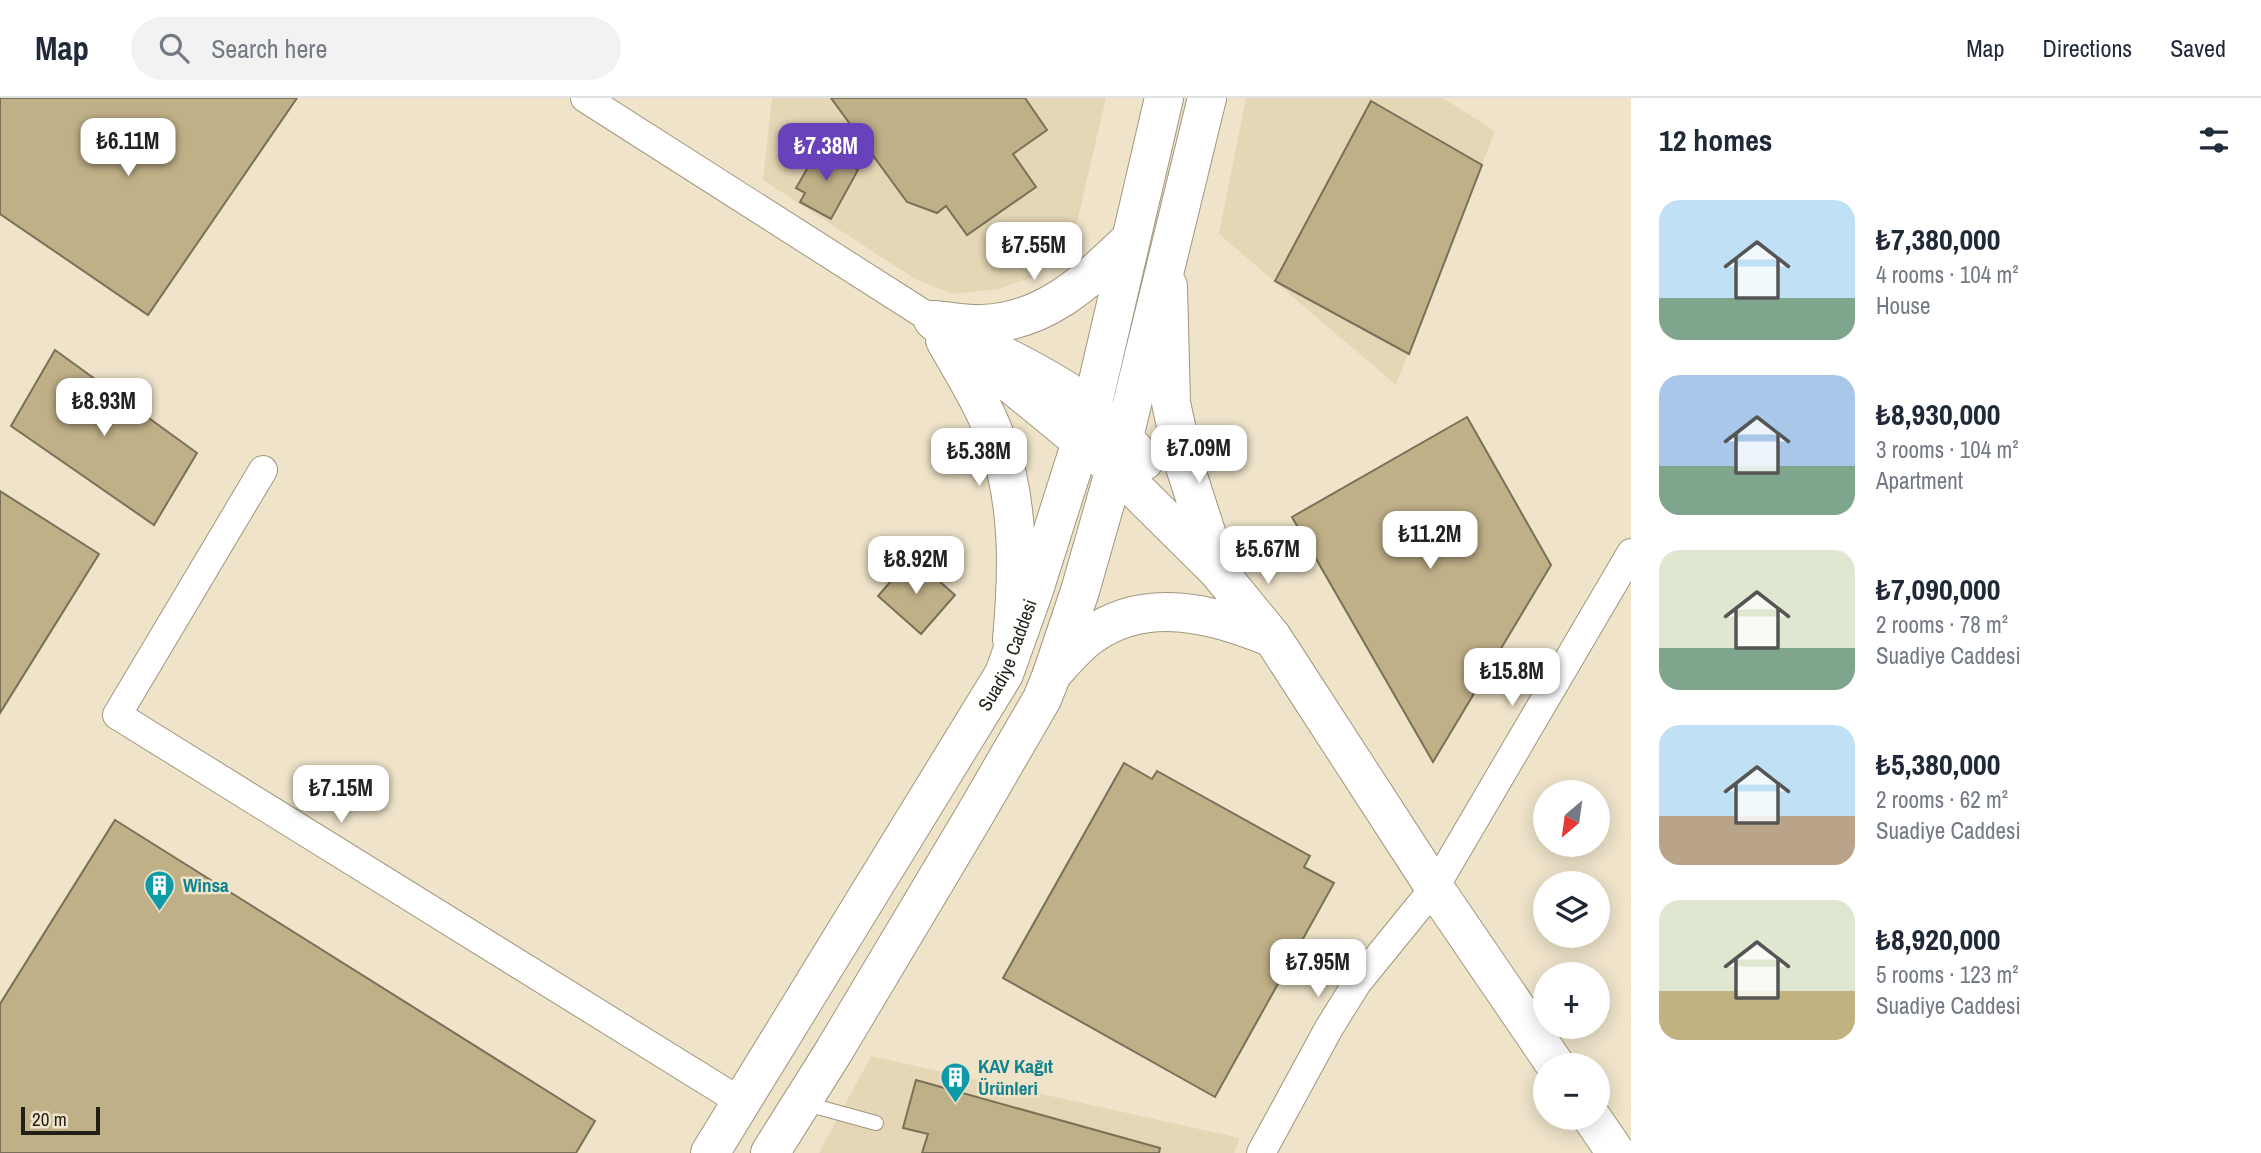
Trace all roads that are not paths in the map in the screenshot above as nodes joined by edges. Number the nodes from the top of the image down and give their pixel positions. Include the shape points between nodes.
1 (585, 98) edge
2 (1164, 98) edge
3 (1207, 98) edge
4 (1131, 239) junction
5 (1168, 249) junction
6 (933, 320) junction
7 (1086, 424) junction
8 (1120, 453) junction
9 (263, 470) dead end
10 (1631, 553) edge
11 (1218, 571) junction
12 (1272, 638) junction
13 (1009, 660) junction
14 (1052, 674) junction
15 (1435, 887) junction
16 (1547, 1053) edge
17 (741, 1102) junction
18 (802, 1102) junction
19 (876, 1123) dead end
20 (1600, 1130) edge
21 (710, 1153) edge
22 (770, 1153) edge
23 (1261, 1153) edge
24 (1616, 1153) edge

1 - 6 street
2 - 4 main road, Suadiye Caddesi
3 - 5 main road
4 - 6 main road via 1088,281 1045,309 981,324
4 - 7 main road, Suadiye Caddesi
5 - 8 main road
5 - 11 main road via 1171,403 1185,467
6 - 7 main road via 1054,382
6 - 13 main road via 989,421 1009,481 1016,552
7 - 8 main road
7 - 13 main road, Suadiye Caddesi
8 - 11 main road
8 - 14 main road
9 - 17 street via 117,715
10 - 15 street
11 - 12 main road
12 - 14 main road via 1203,614 1152,612 1128,617 1090,636
12 - 15 main road
13 - 17 main road, Suadiye Caddesi
14 - 18 main road via 1042,699
15 - 16 main road
15 - 23 street via 1357,983
17 - 21 main road, Suadiye Caddesi
18 - 19 lane
18 - 22 main road
20 - 24 main road

